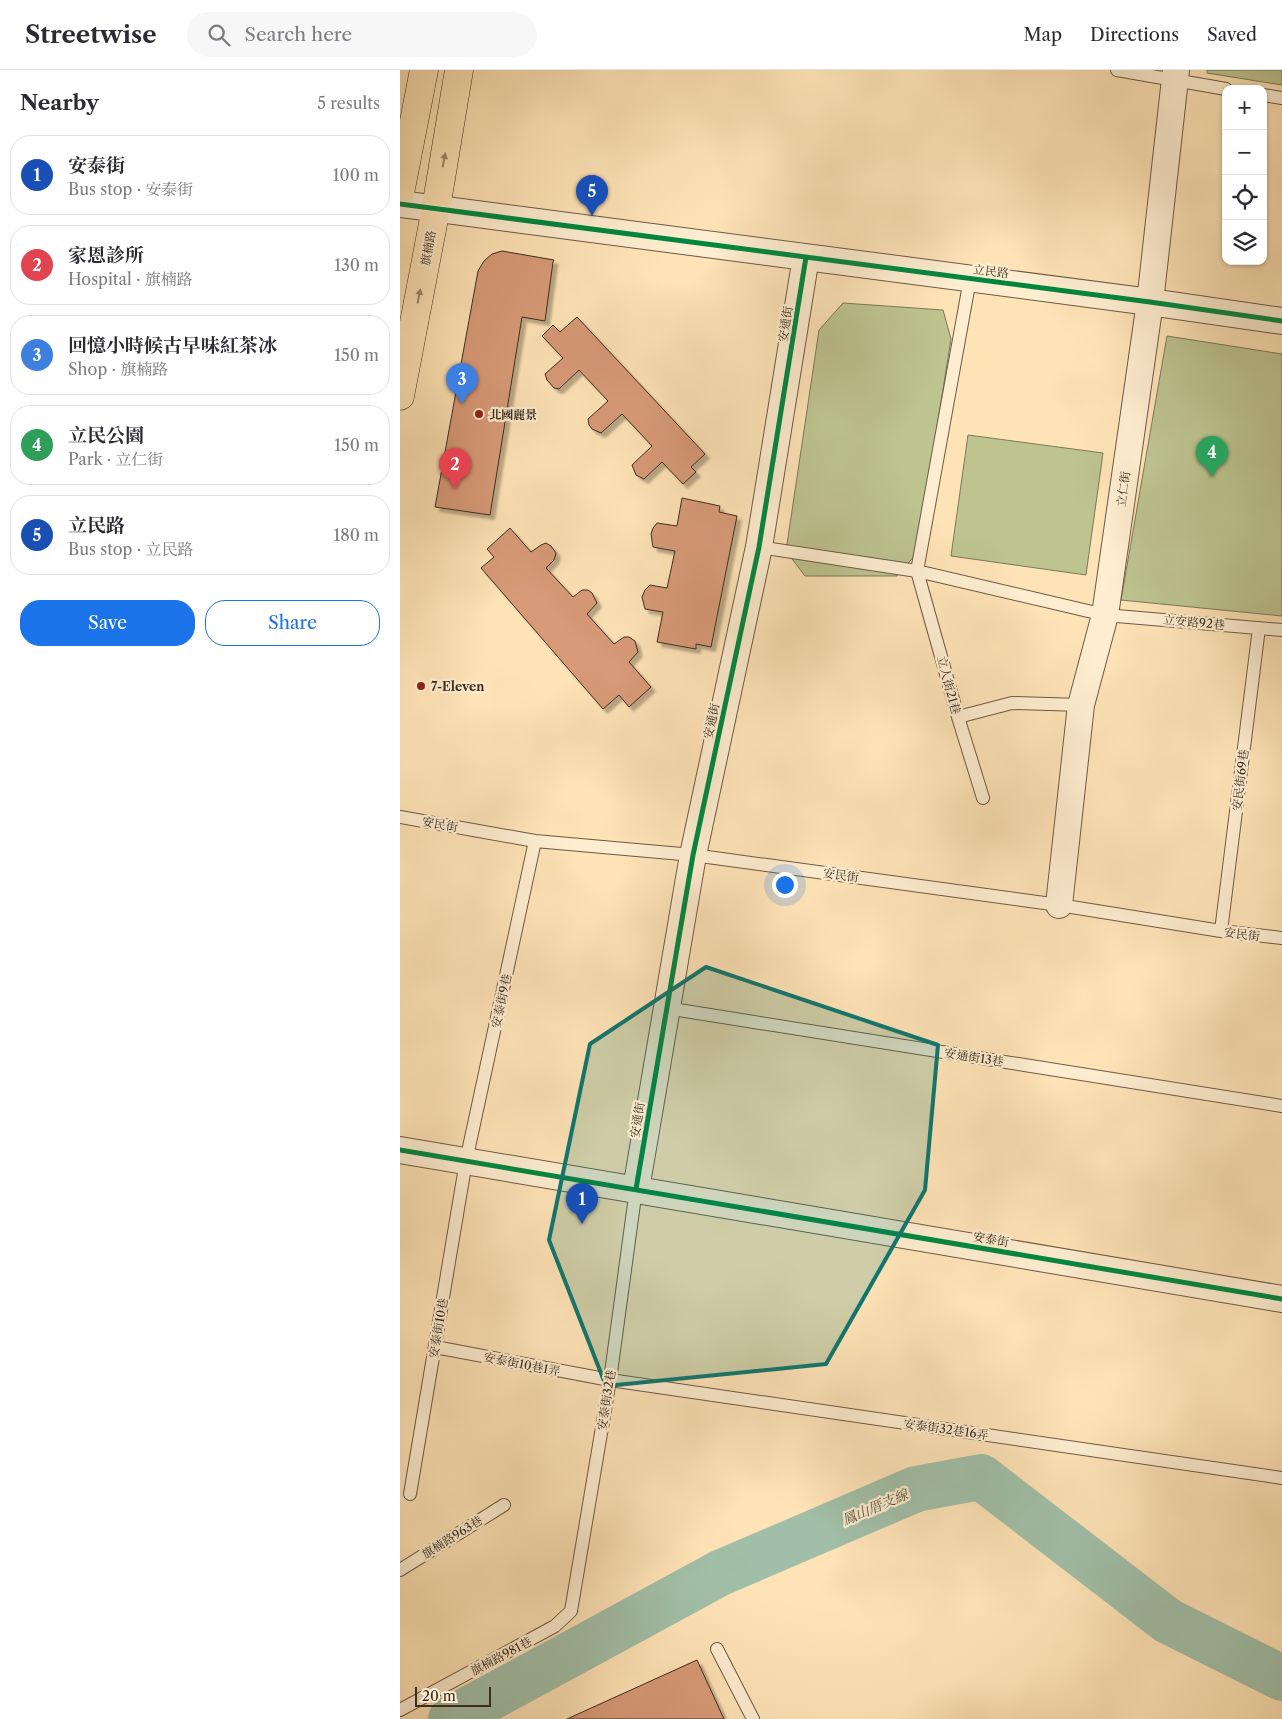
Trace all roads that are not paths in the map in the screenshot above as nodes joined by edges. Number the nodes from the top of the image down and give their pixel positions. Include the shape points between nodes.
1 (424, 70) edge
2 (459, 70) edge
3 (1117, 70) edge
4 (1175, 75) edge
5 (1222, 88) edge
6 (1267, 96) edge
7 (1282, 98) edge
8 (400, 193) edge
9 (400, 204) edge
10 (436, 208) junction
11 (806, 257) junction
12 (970, 279) junction
13 (1150, 302) junction
14 (1282, 321) edge
15 (400, 396) edge
16 (759, 547) junction
17 (917, 571) junction
18 (1105, 615) junction
19 (1260, 628) junction
20 (1282, 630) edge
21 (1082, 705) junction
22 (958, 717) junction
23 (983, 798) dead end
24 (400, 817) edge
25 (535, 842) junction
26 (693, 855) junction
27 (1059, 905) junction
28 (1221, 931) junction
29 (1282, 938) edge
30 (666, 1008) junction
31 (1282, 1106) edge
32 (400, 1150) edge
33 (466, 1161) junction
34 (636, 1189) junction
35 (1282, 1299) edge
36 (435, 1347) junction
37 (610, 1380) junction
38 (1282, 1478) edge
39 (410, 1494) dead end
40 (504, 1505) dead end
41 (400, 1570) edge
42 (571, 1611) joint
43 (717, 1649) dead end
44 (400, 1710) edge
45 (753, 1719) edge

1 - 8 main road
10 -> 2 main road, 旗楠路
3 - 4 lane
4 - 5 lane
4 - 13 street, 立仁街
6 - 7 lane
9 - 10 street, 立民路
10 - 11 street, 立民路
15 -> 10 main road, 旗楠路
11 - 12 street, 立民路
11 - 16 street, 安通街
12 - 13 street, 立民路
12 - 17 lane
13 - 14 street, 立民路
13 - 18 street, 立仁街
16 - 17 lane, 立安路92巷
16 - 26 street, 安通街
17 - 18 lane, 立安路92巷
17 - 22 lane, 立人街21巷
18 - 19 lane, 立安路92巷
18 - 21 street, 立仁街
19 - 20 lane, 立安路92巷
19 - 28 lane, 安民街69巷
21 - 22 lane via 1012,703
21 - 27 street, 立仁街
22 - 23 lane, 立人街21巷
24 - 25 lane, 安民街
25 - 26 lane, 安民街
25 - 33 lane, 安泰街9巷
26 - 27 lane, 安民街
26 - 30 street, 安通街
27 - 28 lane, 安民街
28 - 29 lane, 安民街
30 - 31 lane, 安通街13巷
30 - 34 street, 安通街
32 - 33 street, 安泰街
33 - 34 street, 安泰街
33 - 36 lane, 安泰街10巷
34 - 35 street, 安泰街
34 - 37 lane, 安泰街32巷
36 - 37 lane, 安泰街10巷1弄
36 - 39 lane, 安泰街10巷
37 - 38 lane, 安泰街32巷16弄
37 - 42 lane, 安泰街32巷
40 - 41 lane, 旗楠路963巷
42 - 44 lane, 旗楠路981巷 via 555,1626
43 - 45 lane

